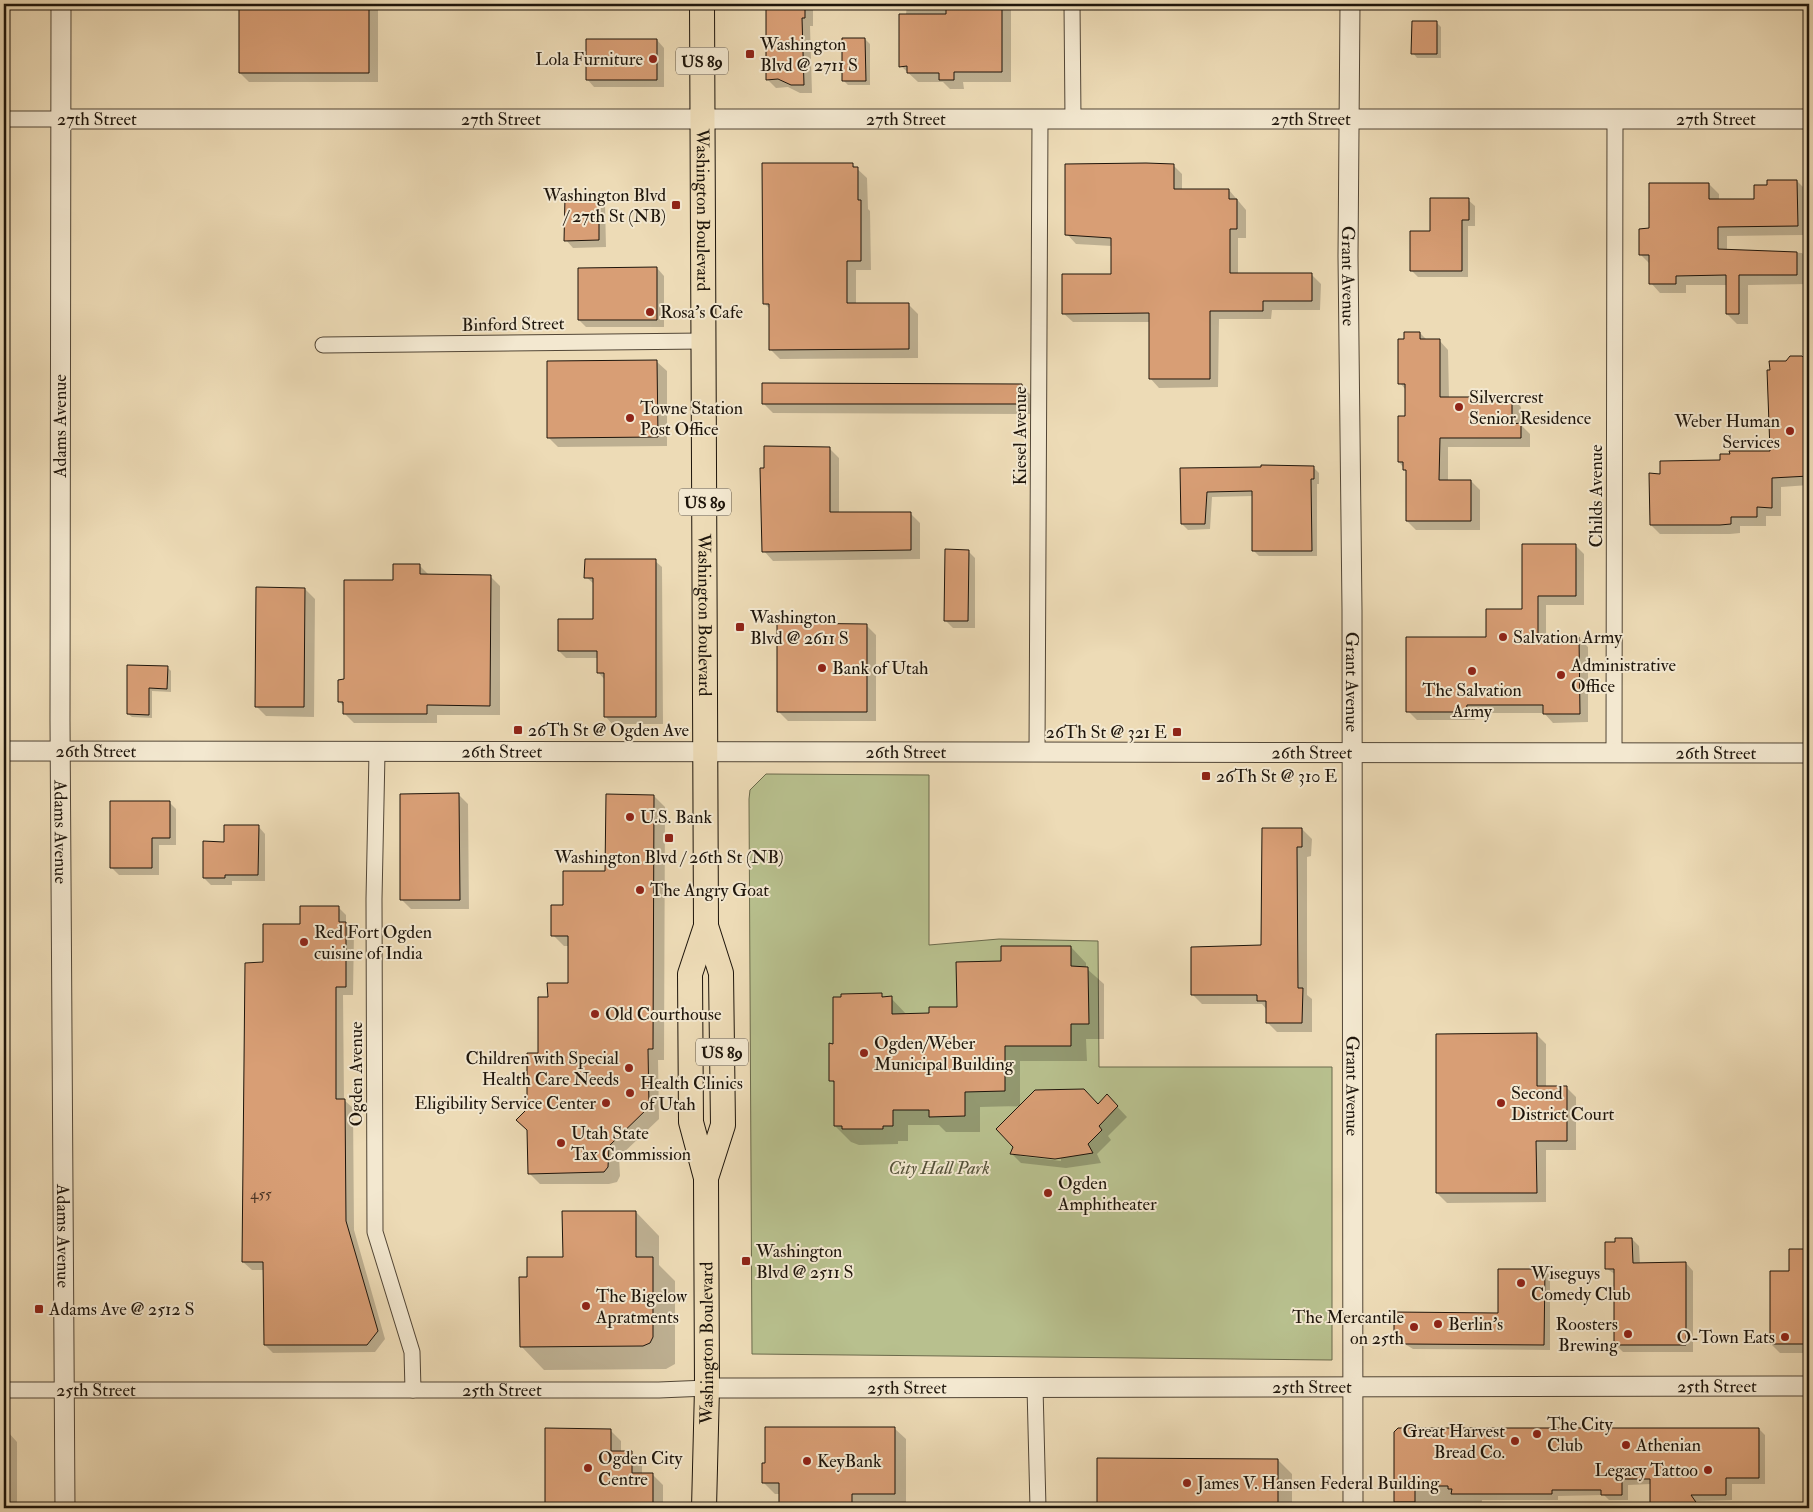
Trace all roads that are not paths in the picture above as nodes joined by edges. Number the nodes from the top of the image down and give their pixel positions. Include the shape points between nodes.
1 (61, 4) edge
2 (702, 4) edge
3 (1072, 4) edge
4 (1350, 4) edge
5 (4, 119) edge
6 (60, 119) junction
7 (702, 119) junction
8 (1040, 119) junction
9 (1073, 119) junction
10 (1349, 119) junction
11 (1615, 119) junction
12 (1809, 119) edge
13 (704, 341) junction
14 (323, 345) dead end
15 (4, 751) edge
16 (377, 752) junction
17 (706, 752) junction
18 (1037, 752) junction
19 (60, 753) junction
20 (1352, 753) junction
21 (1614, 753) junction
22 (1809, 753) edge
23 (706, 926) junction
24 (706, 1178) junction
25 (1809, 1386) edge
26 (1035, 1387) junction
27 (1354, 1387) junction
28 (707, 1388) junction
29 (4, 1390) edge
30 (66, 1390) junction
31 (413, 1390) junction
32 (65, 1508) edge
33 (704, 1508) edge
34 (1038, 1508) edge
35 (1352, 1508) edge

1 - 6 street, Adams Avenue
2 - 7 main road, Washington Boulevard / US 89
3 - 9 street
4 - 10 street, Grant Avenue
5 - 6 street, 27th Street
6 - 7 street, 27th Street
6 - 19 street, Adams Avenue
7 - 8 street, 27th Street
7 - 13 main road, Washington Boulevard / US 89
8 - 9 street, 27th Street
8 - 18 street, Kiesel Avenue
9 - 10 street, 27th Street
10 - 11 street, 27th Street
10 - 20 street, Grant Avenue
11 - 12 street, 27th Street
11 - 21 street, Childs Avenue
13 - 14 street, Binford Street
13 - 17 main road, Washington Boulevard / US 89
15 - 19 street, 26th Street
16 - 17 street, 26th Street
16 - 19 street, 26th Street
16 - 31 street, Ogden Avenue via 375,1232 410,1346
17 - 18 street, 26th Street
17 - 23 main road, Washington Boulevard / US 89
18 - 20 street, 26th Street
19 - 30 street, Adams Avenue
20 - 21 street, 26th Street
20 - 27 street, Grant Avenue
21 - 22 street, 26th Street
23 - 24 main road, Washington Boulevard / US 89 via 690,974 691,1122
23 - 24 main road, Washington Boulevard / US 89 via 721,973 723,1125
24 - 28 main road, Washington Boulevard / US 89
25 - 27 street, 25th Street
26 - 27 street, 25th Street
26 - 28 street, 25th Street
26 - 34 street
27 - 35 street, Grant Avenue
28 - 31 street, 25th Street
28 - 33 main road, Washington Boulevard / US 89
29 - 30 street, 25th Street
30 - 31 street, 25th Street
30 - 32 street, Adams Avenue

